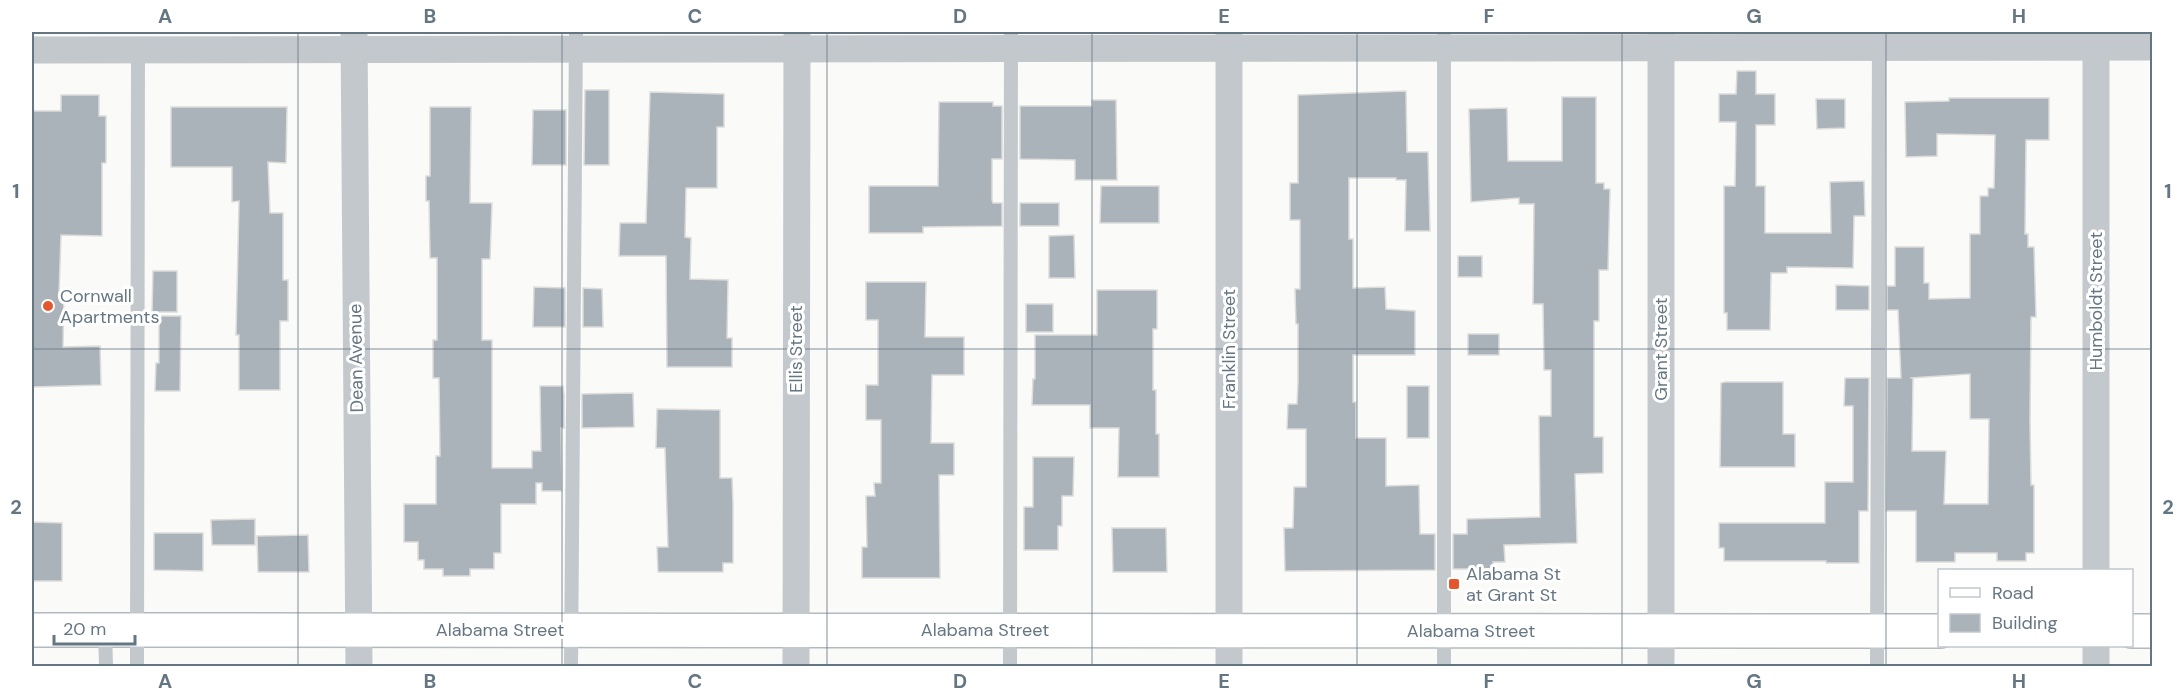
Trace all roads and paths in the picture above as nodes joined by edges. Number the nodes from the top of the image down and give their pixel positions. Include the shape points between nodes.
1 (1879, 39) edge
2 (2096, 39) edge
3 (576, 40) edge
4 (797, 40) edge
5 (1011, 40) edge
6 (1229, 40) edge
7 (1444, 40) edge
8 (1661, 40) edge
9 (353, 41) edge
10 (124, 44) edge
11 (2152, 47) edge
12 (32, 50) edge
13 (2096, 569) edge
14 (32, 630) edge
15 (121, 630) junction
16 (358, 630) junction
17 (572, 630) junction
18 (796, 630) junction
19 (1010, 630) junction
20 (1229, 630) junction
21 (1444, 631) junction
22 (1660, 631) junction
23 (1877, 631) junction
24 (1938, 631) edge
25 (2133, 631) edge
26 (2152, 631) edge
27 (2096, 647) edge
28 (106, 666) edge
29 (137, 666) edge
30 (359, 666) edge
31 (571, 666) edge
32 (796, 666) edge
33 (1010, 666) edge
34 (1229, 666) edge
35 (1444, 666) edge
36 (1661, 666) edge
37 (1877, 666) edge
38 (2096, 666) edge

1 - 2 street
1 - 8 street
1 - 23 lane
2 - 11 street
2 - 13 street, Humboldt Street
3 - 4 street
3 - 9 street
3 - 17 lane
4 - 5 street
4 - 18 street, Ellis Street
5 - 6 street
5 - 19 lane
6 - 7 street
6 - 20 street, Franklin Street
7 - 8 street
7 - 21 lane
8 - 22 street, Grant Street
9 - 10 street
9 - 16 street, Dean Avenue
10 - 12 street
10 - 15 lane
14 - 15 main road, Alabama Street
15 - 16 main road, Alabama Street
15 - 28 lane
15 - 29 lane
16 - 17 main road, Alabama Street
16 - 30 street, Dean Avenue
17 - 18 main road, Alabama Street
17 - 31 lane
18 - 19 main road, Alabama Street
18 - 32 street, Ellis Street
19 - 20 main road, Alabama Street
19 - 33 lane
20 - 21 main road, Alabama Street
20 - 34 street, Franklin Street
21 - 22 main road, Alabama Street
21 - 35 lane
22 - 23 main road, Alabama Street
22 - 36 street, Grant Street
23 - 24 main road, Alabama Street
23 - 37 lane
25 - 26 main road
27 - 38 street

